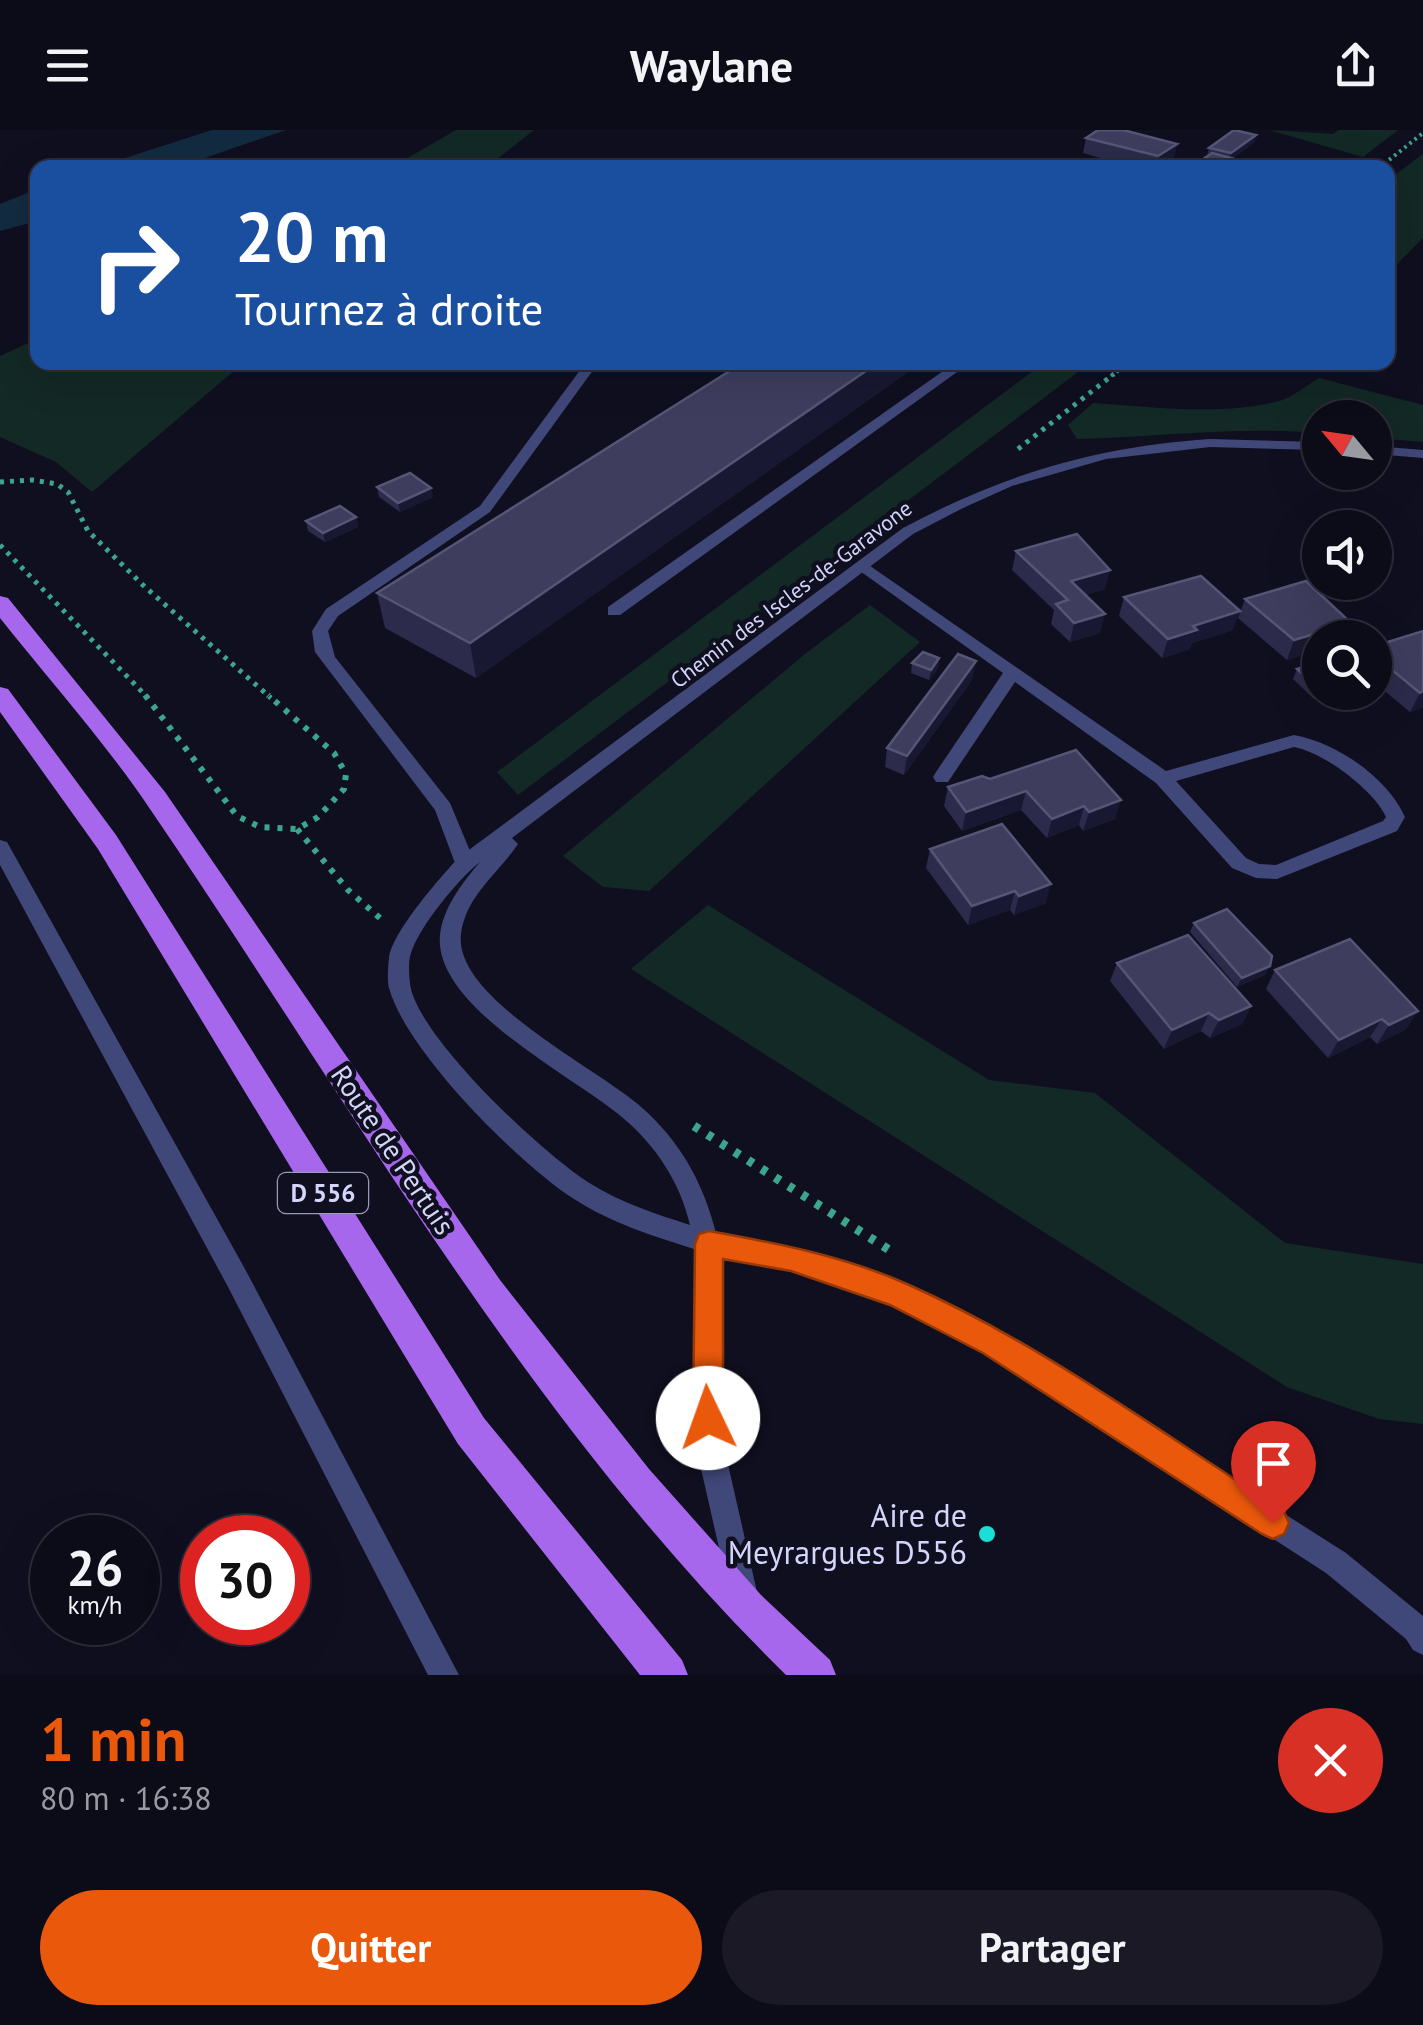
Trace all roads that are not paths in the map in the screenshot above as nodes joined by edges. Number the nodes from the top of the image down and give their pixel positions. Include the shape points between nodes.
1 (587, 370) edge
2 (954, 370) edge
3 (1302, 446) edge
4 (1392, 451) edge
5 (1423, 454) edge
6 (863, 566) junction
7 (0, 602) edge
8 (614, 612) dead end
9 (1014, 672) junction
10 (0, 695) edge
11 (942, 777) dead end
12 (1162, 778) junction
13 (548, 804) junction
14 (0, 846) edge
15 (465, 863) junction
16 (709, 1244) junction
17 (747, 1609) junction
18 (1423, 1640) edge
19 (444, 1675) edge
20 (667, 1675) edge
21 (815, 1675) edge

1 - 15 street via 485,509 332,613 320,631 329,661 443,808
2 - 8 street
3 - 6 street, Chemin des Iscles-de-Garavone via 1140,449 1043,468 958,502
4 - 5 street
6 - 9 street
6 - 13 street, Chemin des Iscles-de-Garavone
7 - 17 main road, Route de Pertuis / D 556 via 156,798 488,1291 636,1482
9 - 11 street
9 - 12 street
10 - 20 main road, D 556 via 107,842 471,1431
12 - 12 street via 1239,863 1256,871 1277,872 1390,826 1396,817 1390,804 1324,747 1308,742
13 - 15 street
13 - 16 street via 482,871 458,907 449,942 460,977 481,1004 633,1112 684,1173
14 - 19 street
15 - 16 street via 400,953 399,987 427,1042 499,1122 581,1192
16 - 17 street via 705,1381 711,1454
16 - 18 street via 791,1258 897,1294 993,1343 1336,1563
17 - 21 main road, Route de Pertuis / D 556

